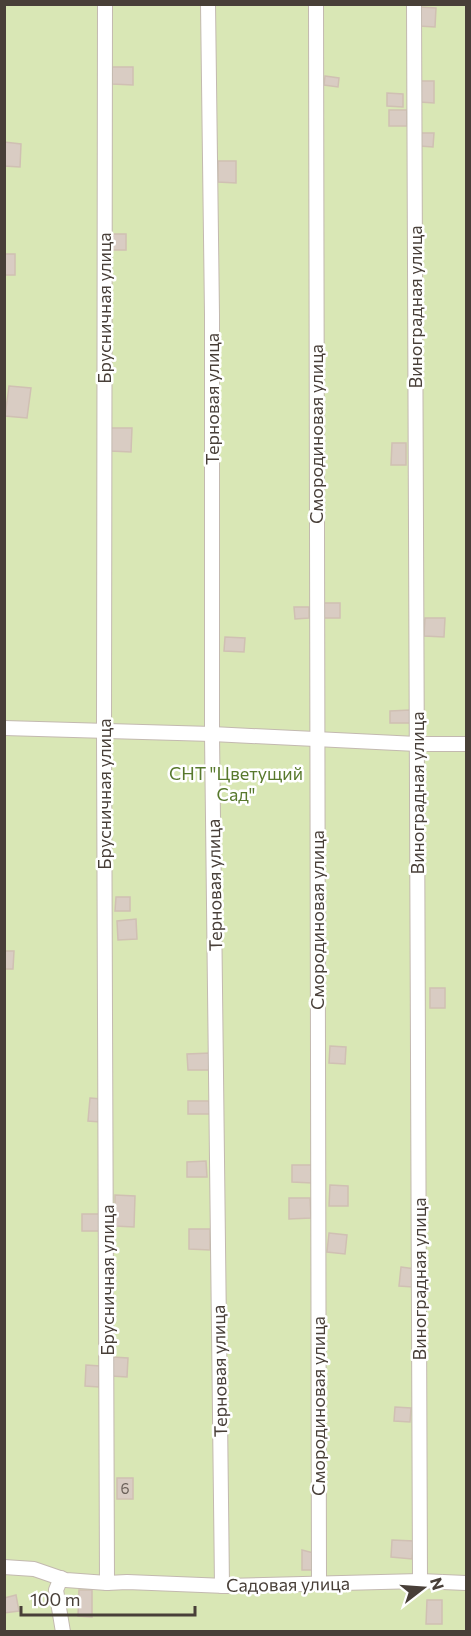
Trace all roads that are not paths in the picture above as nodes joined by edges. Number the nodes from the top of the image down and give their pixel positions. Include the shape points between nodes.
1 (105, 4) edge
2 (208, 4) edge
3 (316, 4) edge
4 (414, 4) edge
5 (4, 728) edge
6 (104, 730) junction
7 (212, 734) junction
8 (316, 739) junction
9 (417, 744) junction
10 (466, 744) edge
11 (4, 1567) edge
12 (61, 1578) junction
13 (420, 1581) junction
14 (107, 1583) junction
15 (319, 1583) junction
16 (466, 1583) edge
17 (222, 1586) junction
18 (63, 1632) edge

1 - 6 street, Брусничная улица
2 - 7 street, Терновая улица
3 - 8 street, Смородиновая улица
4 - 9 street, Виноградная улица
5 - 6 street
6 - 7 street
6 - 14 street, Брусничная улица
7 - 8 street
7 - 17 street, Терновая улица
8 - 9 street
8 - 15 street, Смородиновая улица
9 - 10 street
9 - 13 street, Виноградная улица
11 - 12 street, Садовая улица via 34,1569
12 - 14 street, Садовая улица
12 - 18 street via 56,1590
13 - 15 street, Садовая улица
13 - 16 street, Садовая улица
14 - 17 street, Садовая улица
15 - 17 street, Садовая улица

